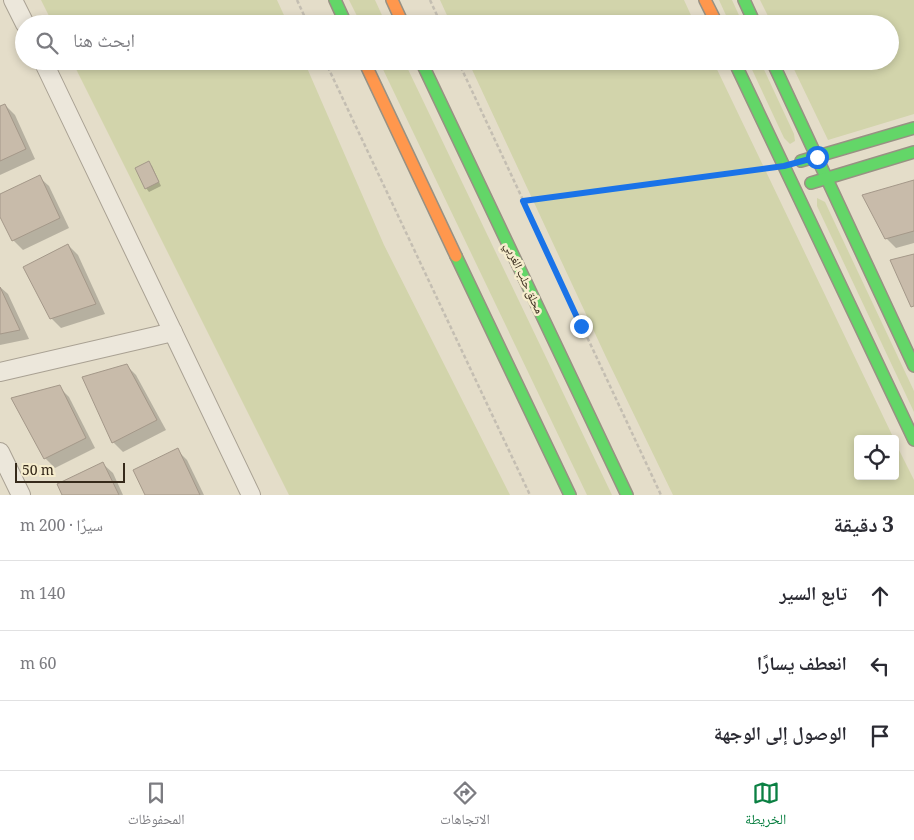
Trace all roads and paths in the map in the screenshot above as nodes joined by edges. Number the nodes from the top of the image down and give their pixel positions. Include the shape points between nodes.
1 (13, 0) edge
2 (297, 0) edge
3 (335, 0) edge
4 (392, 0) edge
5 (430, 0) edge
6 (705, 0) edge
7 (744, 0) edge
8 (20, 15) edge
9 (304, 15) edge
10 (342, 15) edge
11 (399, 15) edge
12 (437, 15) edge
13 (712, 15) edge
14 (751, 15) edge
15 (47, 70) edge
16 (329, 70) edge
17 (368, 70) edge
18 (425, 70) edge
19 (462, 70) edge
20 (738, 70) edge
21 (776, 70) edge
22 (914, 128) edge
23 (914, 152) edge
24 (817, 157) junction
25 (784, 166) junction
26 (827, 178) junction
27 (794, 187) junction
28 (523, 201) junction
29 (173, 332) junction
30 (908, 338) edge
31 (914, 366) edge
32 (0, 372) edge
33 (913, 438) edge
34 (0, 452) edge
35 (21, 495) edge
36 (251, 495) edge
37 (530, 495) edge
38 (570, 495) edge
39 (627, 495) edge
40 (661, 495) edge

1 - 8 street
2 - 9 path
3 - 10 main road
4 - 11 main road
5 - 12 path
6 - 13 main road
7 - 14 main road
15 - 29 street
16 - 37 path
17 - 38 main road
18 - 39 main road, محلق حلب الغربي
19 - 28 path
20 - 25 main road
21 - 24 main road
22 - 24 main road
23 - 26 main road
24 - 25 main road
24 - 26 main road
25 - 27 main road
25 - 28 path
26 - 27 main road
26 - 30 main road
27 - 33 main road
28 - 40 path
29 - 32 street
29 - 36 street
30 - 31 main road
34 - 35 street

